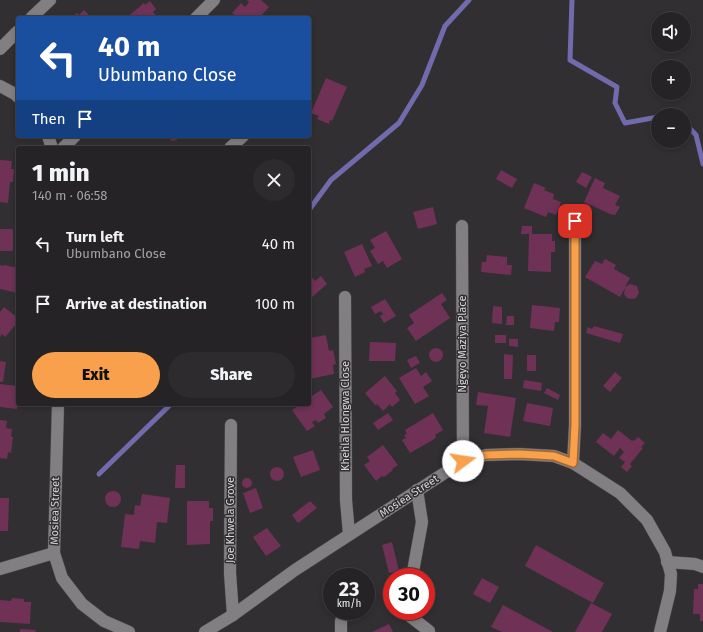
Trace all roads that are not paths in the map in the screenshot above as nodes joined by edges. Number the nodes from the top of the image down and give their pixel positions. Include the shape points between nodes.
1 (50, 0) edge
2 (214, 0) edge
3 (33, 16) edge
4 (198, 16) edge
5 (16, 33) edge
6 (0, 49) edge
7 (0, 86) edge
8 (16, 95) edge
9 (73, 138) edge
10 (241, 138) edge
11 (65, 146) edge
12 (232, 146) edge
13 (575, 221) dead end
14 (462, 226) dead end
15 (344, 297) dead end
16 (58, 406) edge
17 (231, 425) dead end
18 (463, 461) junction
19 (573, 463) junction
20 (417, 490) junction
21 (349, 534) junction
22 (54, 553) junction
23 (667, 562) junction
24 (703, 567) edge
25 (414, 568) edge
26 (0, 569) edge
27 (233, 615) junction
28 (415, 620) edge
29 (430, 631) edge
30 (129, 632) edge
31 (206, 632) edge
32 (660, 632) edge

1 - 3 street
2 - 4 street
5 - 6 street
7 - 8 street
9 - 11 street
10 - 12 street
13 - 19 street
14 - 18 street, Ngeyo Maziya Place
15 - 21 street, Khehla Hlongwa Close via 346,500
16 - 22 street, Mosiea Street
17 - 27 street, Joe Khwela Grove via 230,573
18 - 19 street, Mosiea Street via 486,455 519,454 554,456
18 - 20 street, Mosiea Street
19 - 23 street, Mosiea Street via 620,493 647,520
20 - 21 street, Mosiea Street
20 - 25 street via 422,522
21 - 27 street, Mosiea Street
22 - 26 street
22 - 30 street, Mosiea Street via 62,578 82,604 104,621
23 - 24 street
23 - 32 street, Mosiea Street via 670,591
27 - 31 street, Mosiea Street
28 - 29 street

